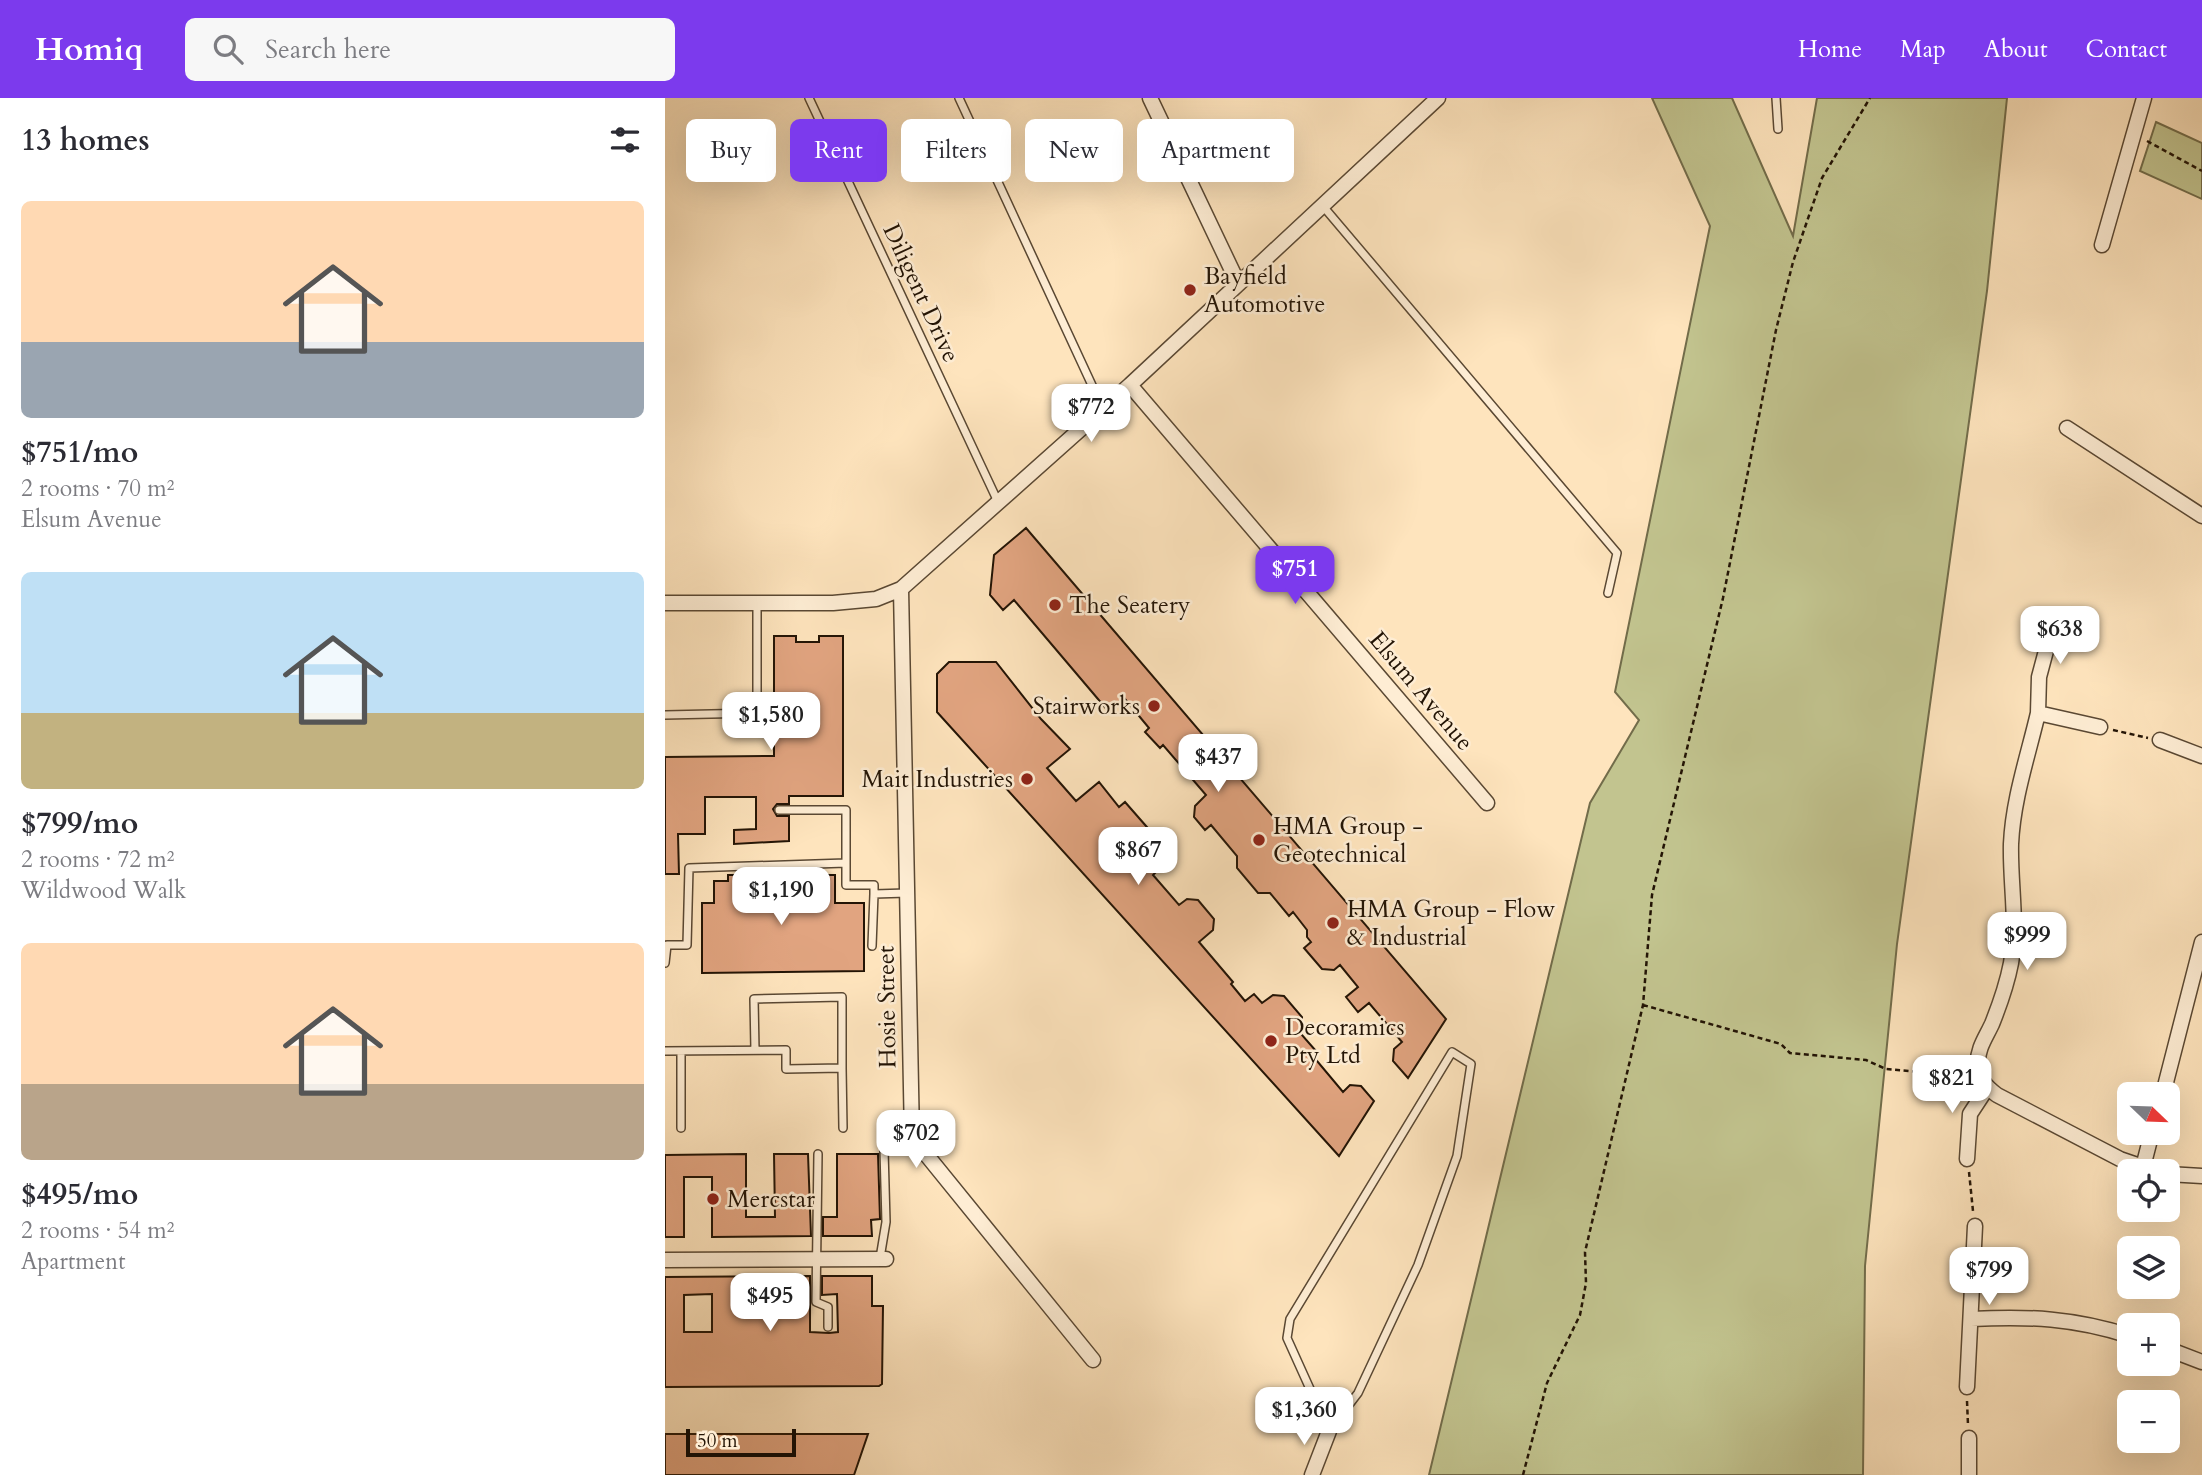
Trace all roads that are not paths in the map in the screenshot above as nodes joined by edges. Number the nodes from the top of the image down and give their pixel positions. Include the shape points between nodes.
1 (809, 98) edge
2 (959, 98) edge
3 (1150, 98) edge
4 (1438, 98) edge
5 (1776, 98) edge
6 (2144, 98) edge
7 (1778, 129) dead end
8 (1322, 205) junction
9 (2102, 245) dead end
10 (1238, 283) junction
11 (1130, 385) junction
12 (1103, 409) junction
13 (2067, 428) dead end
14 (999, 504) junction
15 (2202, 516) edge
16 (901, 589) junction
17 (1608, 593) dead end
18 (665, 603) edge
19 (757, 603) junction
20 (2055, 617) dead end
21 (2038, 713) junction
22 (665, 715) edge
23 (2100, 727) road end
24 (2159, 740) road end
25 (2202, 756) edge
26 (1487, 803) dead end
27 (779, 810) dead end
28 (846, 863) junction
29 (907, 893) junction
30 (874, 894) junction
31 (2202, 942) edge
32 (872, 946) dead end
33 (665, 963) edge
34 (755, 1050) junction
35 (665, 1051) edge
36 (681, 1051) junction
37 (842, 1068) junction
38 (2166, 1082) edge
39 (1984, 1083) junction
40 (681, 1128) dead end
41 (843, 1128) dead end
42 (884, 1150) dead end
43 (818, 1154) dead end
44 (1967, 1159) road end
45 (2126, 1159) edge
46 (2180, 1175) edge
47 (2202, 1176) edge
48 (1975, 1226) road end
49 (815, 1259) junction
50 (883, 1259) joint
51 (665, 1260) edge
52 (1971, 1319) junction
53 (828, 1327) dead end
54 (2117, 1332) edge
55 (2180, 1354) edge
56 (1093, 1360) dead end
57 (2202, 1362) edge
58 (1967, 1387) road end
59 (1329, 1431) junction
60 (1969, 1438) road end
61 (1311, 1475) edge
62 (1969, 1475) edge

1 - 14 lane, Diligent Drive
2 - 12 lane
3 - 10 street
4 - 8 street
5 - 7 lane
6 - 9 street
8 - 10 street
8 - 17 lane via 1617,553
10 - 11 street
11 - 12 street
11 - 26 street, Elsum Avenue
12 - 14 street
13 - 15 street
14 - 16 street
16 - 19 street via 876,599
16 - 29 street, Hosie Street
18 - 19 street
19 - 22 lane via 757,713
20 - 21 street via 2039,677
21 - 23 street
21 - 39 street via 2011,845 2015,926 2011,961 1977,1063
24 - 25 street
27 - 28 lane via 846,810
28 - 30 lane via 846,885 874,885
28 - 33 lane via 689,869 687,945 667,945
29 - 30 lane
29 - 56 street, Hosie Street via 912,1137
30 - 32 lane
31 - 38 street
34 - 36 lane
34 - 37 lane via 786,1050 786,1069
34 - 37 lane via 754,999 842,997
35 - 36 lane
36 - 40 lane
37 - 41 lane
39 - 44 street via 1970,1114
39 - 45 street via 2080,1139
42 - 50 lane
43 - 49 lane
46 - 47 street
48 - 52 street
49 - 50 street
49 - 51 street
49 - 53 lane via 815,1302 828,1307
52 - 54 street via 2051,1318
52 - 58 street
55 - 57 street
59 - 59 lane via 1287,1338 1290,1319 1452,1052 1471,1064 1457,1156 1418,1265 1358,1393
59 - 61 street
60 - 62 street

